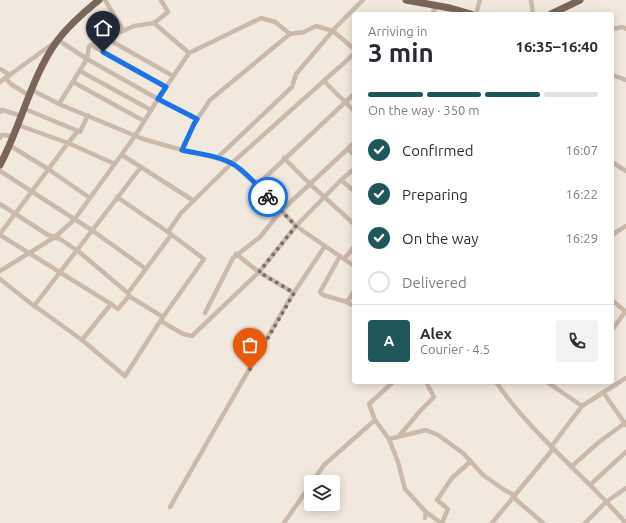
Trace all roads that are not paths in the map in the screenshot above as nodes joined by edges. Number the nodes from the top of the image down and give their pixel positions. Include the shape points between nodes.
1 (99, 0) edge
2 (105, 0) edge
3 (161, 0) edge
4 (363, 0) edge
5 (409, 0) edge
6 (480, 0) edge
7 (531, 0) edge
8 (580, 0) edge
9 (437, 6) junction
10 (445, 11) edge
11 (433, 12) edge
12 (477, 12) edge
13 (533, 12) edge
14 (555, 12) edge
15 (154, 23) junction
16 (614, 29) edge
17 (626, 29) edge
18 (123, 30) junction
19 (333, 30) junction
20 (290, 34) junction
21 (106, 38) junction
22 (58, 40) junction
23 (91, 45) junction
24 (352, 47) edge
25 (188, 53) junction
26 (352, 56) edge
27 (87, 59) junction
28 (0, 69) edge
29 (80, 71) junction
30 (172, 76) junction
31 (614, 76) edge
32 (7, 77) junction
33 (626, 80) edge
34 (324, 81) junction
35 (0, 82) edge
36 (73, 82) junction
37 (166, 87) junction
38 (31, 93) junction
39 (352, 96) edge
40 (158, 99) junction
41 (344, 102) junction
42 (60, 104) junction
43 (151, 110) junction
44 (352, 110) edge
45 (0, 112) edge
46 (23, 112) junction
47 (88, 115) junction
48 (197, 119) junction
49 (144, 121) junction
50 (18, 125) junction
51 (78, 131) junction
52 (13, 136) junction
53 (135, 136) junction
54 (0, 138) edge
55 (68, 143) junction
56 (9, 145) junction
57 (352, 145) edge
58 (348, 149) junction
59 (182, 150) junction
60 (352, 153) edge
61 (122, 156) junction
62 (217, 158) junction
63 (284, 158) junction
64 (232, 163) junction
65 (614, 163) edge
66 (115, 164) junction
67 (0, 165) edge
68 (141, 167) junction
69 (48, 169) junction
70 (0, 171) edge
71 (352, 171) edge
72 (626, 171) edge
73 (341, 180) junction
74 (310, 184) junction
75 (257, 185) junction
76 (352, 189) edge
77 (32, 191) junction
78 (118, 197) junction
79 (324, 197) junction
80 (90, 198) junction
81 (194, 201) junction
82 (0, 204) edge
83 (281, 211) junction
84 (15, 214) junction
85 (74, 220) junction
86 (352, 222) edge
87 (296, 226) junction
88 (626, 226) edge
89 (93, 231) junction
90 (169, 233) junction
91 (0, 234) edge
92 (614, 234) edge
93 (55, 237) junction
94 (325, 246) junction
95 (352, 249) edge
96 (78, 251) junction
97 (29, 254) junction
98 (236, 254) junction
99 (342, 257) junction
100 (352, 264) edge
101 (146, 269) junction
102 (0, 271) edge
103 (61, 272) junction
104 (259, 272) junction
105 (0, 280) edge
106 (294, 293) junction
107 (129, 294) junction
108 (352, 294) edge
109 (347, 302) junction
110 (614, 302) edge
111 (111, 304) junction
112 (352, 305) edge
113 (34, 306) junction
114 (625, 312) edge
115 (205, 314) dead end
116 (162, 319) junction
117 (614, 327) edge
118 (82, 340) junction
119 (626, 378) edge
120 (391, 384) edge
121 (427, 384) edge
122 (497, 384) edge
123 (550, 384) edge
124 (603, 392) junction
125 (582, 406) junction
126 (375, 420) junction
127 (625, 424) edge
128 (399, 436) junction
129 (389, 439) junction
130 (552, 448) junction
131 (626, 452) edge
132 (471, 461) junction
133 (571, 467) junction
134 (317, 475) edge
135 (590, 485) junction
136 (626, 488) edge
137 (304, 494) edge
138 (514, 496) junction
139 (606, 502) junction
140 (170, 507) dead end
141 (426, 512) junction
142 (425, 518) dead end
143 (284, 523) edge
144 (442, 523) edge
145 (492, 523) edge
146 (543, 523) edge
147 (585, 523) edge
148 (626, 523) edge

1 - 22 main road via 77,18
2 - 18 street
3 - 15 street via 168,12
4 - 19 street
5 - 9 main road
6 - 12 street
7 - 13 street
8 - 14 main road
9 - 10 main road
9 - 11 street
15 - 18 street
15 - 25 street
16 - 17 street
18 - 21 street
19 - 20 street via 316,26 304,32
19 - 24 street
19 - 62 street via 296,74 292,87
20 - 25 street via 275,22 261,18
20 - 48 street via 210,100
21 - 23 street
21 - 30 street
22 - 27 street
22 - 32 street
22 - 38 main road via 47,57
23 - 27 street via 88,46
23 - 37 street
25 - 30 street
26 - 34 street
27 - 29 street
27 - 40 street
28 - 32 street
29 - 36 street
29 - 43 street
30 - 37 street
31 - 33 street
32 - 35 street
32 - 38 street via 11,84
34 - 41 street
34 - 64 street
36 - 42 street
36 - 49 street
37 - 40 street
38 - 42 street
38 - 46 main road
39 - 41 street
40 - 43 street
40 - 48 street
41 - 44 street
41 - 63 street
42 - 47 street
43 - 49 street
45 - 46 street
46 - 50 main road
46 - 51 street
47 - 51 street via 80,132
47 - 53 street
48 - 59 street
49 - 53 street
50 - 52 main road
50 - 55 street
51 - 55 street
52 - 54 street via 2,135
52 - 56 main road
53 - 59 street
53 - 61 street
55 - 66 street
55 - 69 street
56 - 67 main road
56 - 69 street
57 - 58 street
58 - 60 street
58 - 74 street
59 - 62 street
61 - 66 street
61 - 68 street
62 - 64 street
63 - 74 street
63 - 75 street
64 - 75 street
64 - 81 street
65 - 72 street
66 - 80 street
68 - 78 street
68 - 81 street
69 - 77 street
69 - 80 street
70 - 77 street
71 - 73 street
73 - 76 street
73 - 79 street
74 - 79 street
74 - 83 street
75 - 83 street
77 - 84 street
77 - 85 street
78 - 89 street
78 - 90 street
79 - 86 street
79 - 87 street
80 - 85 street
81 - 90 street via 181,213
82 - 84 street
83 - 87 street
83 - 98 street via 260,237
84 - 91 street
84 - 93 street
85 - 89 street
85 - 93 street
87 - 94 street
87 - 104 street
88 - 92 street
89 - 96 street
89 - 101 street
90 - 101 street
90 - 116 street via 204,259
91 - 97 street
93 - 96 street
93 - 97 street
94 - 99 street
94 - 106 street
95 - 99 street
96 - 103 street
96 - 107 street
97 - 102 street
97 - 103 street
98 - 104 street
98 - 115 street
99 - 100 street
99 - 109 street via 320,292
101 - 107 street
103 - 111 street
103 - 113 street
104 - 106 street
104 - 116 street via 192,336 183,334
105 - 113 street
106 - 140 street
107 - 111 street via 118,309
107 - 116 street
108 - 109 street
109 - 112 street
110 - 114 street
111 - 118 street
113 - 118 street
114 - 117 street
116 - 118 street via 125,376
119 - 124 street
120 - 126 street via 369,404
121 - 128 street via 434,398
122 - 130 street via 508,400
123 - 125 street
124 - 125 street
124 - 127 street
125 - 130 street
126 - 129 street
126 - 134 street via 324,465
127 - 133 street via 599,442
128 - 129 street
128 - 132 street via 426,430 438,435
129 - 141 street via 405,489
130 - 133 street
130 - 138 street
131 - 135 street
132 - 138 street via 483,475
132 - 144 street via 452,478 437,500 448,509
133 - 135 street
135 - 139 street
136 - 139 street
137 - 143 street
138 - 145 street
138 - 146 street
139 - 147 street
139 - 148 street
141 - 142 street
141 - 144 street

